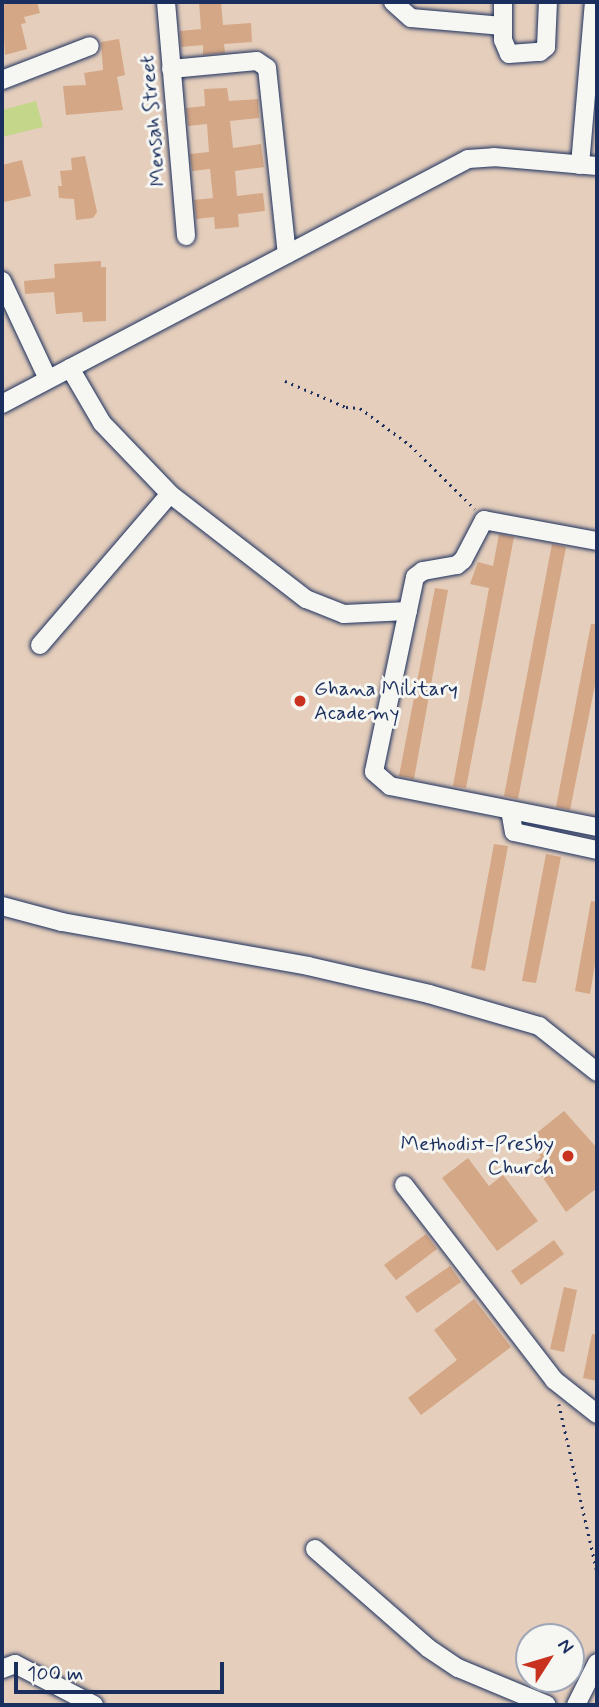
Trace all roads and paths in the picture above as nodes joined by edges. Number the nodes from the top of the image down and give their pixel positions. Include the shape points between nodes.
1 (166, 2) edge
2 (393, 2) edge
3 (503, 2) edge
4 (548, 2) edge
5 (594, 2) edge
6 (503, 26) junction
7 (90, 46) dead end
8 (171, 69) junction
9 (2, 80) edge
10 (588, 165) edge
11 (186, 236) dead end
12 (287, 254) junction
13 (2, 281) edge
14 (70, 368) junction
15 (48, 380) junction
16 (285, 381) dead end
17 (2, 404) edge
18 (170, 494) junction
19 (484, 520) junction
20 (597, 541) edge
21 (408, 611) junction
22 (40, 645) dead end
23 (510, 810) junction
24 (597, 827) edge
25 (597, 850) edge
26 (2, 906) edge
27 (597, 1072) edge
28 (404, 1185) dead end
29 (554, 1380) junction
30 (597, 1414) edge
31 (315, 1549) dead end
32 (597, 1571) edge
33 (597, 1663) edge
34 (2, 1669) edge
35 (94, 1705) edge
36 (547, 1705) edge
37 (576, 1705) edge

1 - 8 street, Mensah Street
2 - 6 street via 411,18
3 - 6 street
4 - 6 street via 549,41 540,52 509,54
5 - 10 street
7 - 9 street
8 - 11 street, Mensah Street
8 - 12 street via 257,61 267,68 272,78
10 - 12 street via 468,159
12 - 14 street
13 - 15 street
14 - 15 street
14 - 18 street via 102,422
15 - 17 street
16 - 19 path via 346,407 360,408 436,469
18 - 21 street via 306,599 345,614
18 - 22 street
19 - 20 street
19 - 21 street via 463,560 423,571 415,578
21 - 23 street via 374,772 390,786
23 - 24 street
23 - 25 street via 514,832
26 - 27 street via 62,922 308,966 429,994 539,1026
28 - 29 street
29 - 30 street
29 - 32 path
31 - 36 street via 428,1648 458,1668
33 - 37 street
34 - 35 street via 15,1664

